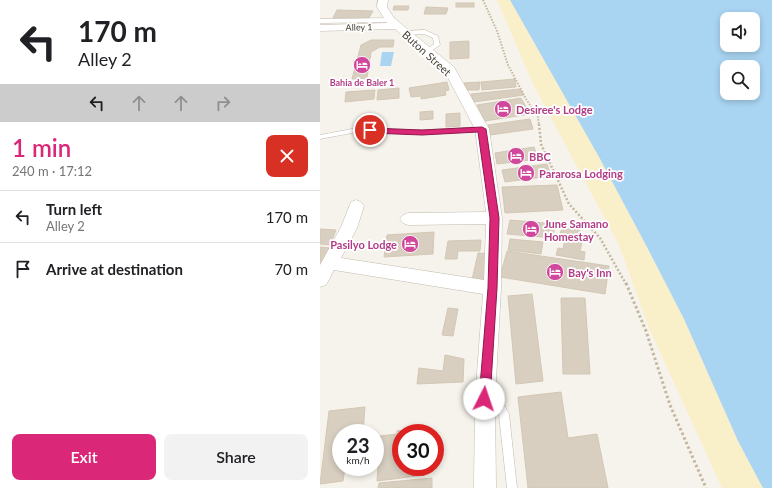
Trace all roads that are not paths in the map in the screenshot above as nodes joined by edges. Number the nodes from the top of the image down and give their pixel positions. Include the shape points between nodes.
1 (383, 0) edge
2 (320, 21) edge
3 (397, 26) junction
4 (320, 28) edge
5 (482, 129) junction
6 (320, 137) edge
7 (356, 206) dead end
8 (494, 218) junction
9 (408, 219) dead end
10 (330, 263) junction
11 (320, 280) edge
12 (492, 288) junction
13 (484, 399) junction
14 (485, 488) edge
15 (512, 488) edge

1 - 3 street, Buton Street via 382,7
2 - 3 lane
3 - 4 street, Alley 1
3 - 5 street, Buton Street via 450,70
5 - 6 lane via 422,132 357,130
5 - 8 street, Buton Street
7 - 10 street via 349,228
8 - 9 street
8 - 12 street, Buton Street
10 - 11 street
10 - 12 street
12 - 13 street, Buton Street
13 - 14 street, Buton Street
13 - 15 lane via 498,404 504,414

